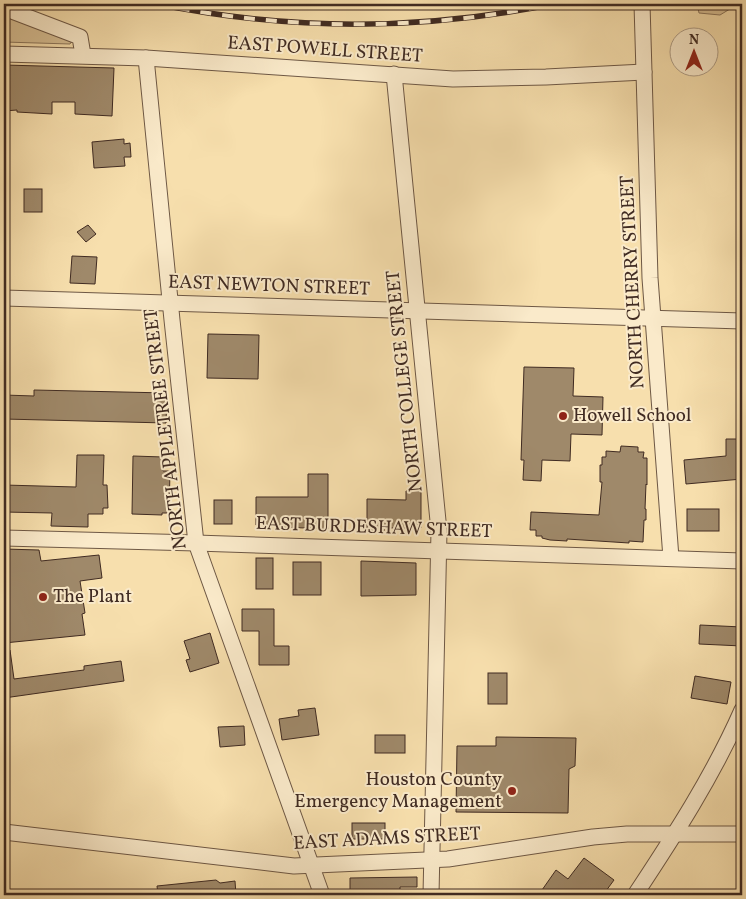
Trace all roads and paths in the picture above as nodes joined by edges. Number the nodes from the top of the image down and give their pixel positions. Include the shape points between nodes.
1 (642, 4) edge
2 (4, 8) edge
3 (4, 54) edge
4 (83, 55) junction
5 (146, 58) junction
6 (644, 72) junction
7 (394, 74) junction
8 (4, 298) edge
9 (171, 303) junction
10 (418, 311) junction
11 (652, 318) junction
12 (742, 321) edge
13 (4, 538) edge
14 (196, 542) junction
15 (440, 551) junction
16 (671, 558) junction
17 (742, 561) edge
18 (742, 710) edge
19 (4, 832) edge
20 (675, 834) junction
21 (742, 834) edge
22 (432, 860) junction
23 (310, 865) junction
24 (322, 895) edge
25 (431, 895) edge
26 (635, 895) edge

1 - 6 street, NORTH CHERRY STREET
2 - 4 street via 80,36
3 - 4 street, EAST POWELL STREET
4 - 5 street, EAST POWELL STREET
5 - 7 street, EAST POWELL STREET
5 - 9 street, NORTH APPLETREE STREET
6 - 7 street, EAST POWELL STREET via 481,79
6 - 11 street, NORTH CHERRY STREET
7 - 10 street, NORTH COLLEGE STREET
8 - 9 street, EAST NEWTON STREET
9 - 10 street, EAST NEWTON STREET
9 - 14 street, NORTH APPLETREE STREET
10 - 11 street, EAST NEWTON STREET
10 - 15 street, NORTH COLLEGE STREET
11 - 12 street, EAST NEWTON STREET
11 - 16 street, NORTH CHERRY STREET
13 - 14 street, EAST BURDESHAW STREET
14 - 15 street, EAST BURDESHAW STREET
14 - 23 street, NORTH APPLETREE STREET
15 - 16 street, EAST BURDESHAW STREET
15 - 22 street, NORTH COLLEGE STREET
16 - 17 street, EAST BURDESHAW STREET
18 - 20 street via 715,766
19 - 23 street, EAST ADAMS STREET via 294,866
20 - 21 street, EAST ADAMS STREET
20 - 22 street, EAST ADAMS STREET via 593,837
20 - 26 street
22 - 23 street, EAST ADAMS STREET
22 - 25 street, NORTH COLLEGE STREET
23 - 24 street, NORTH APPLETREE STREET

